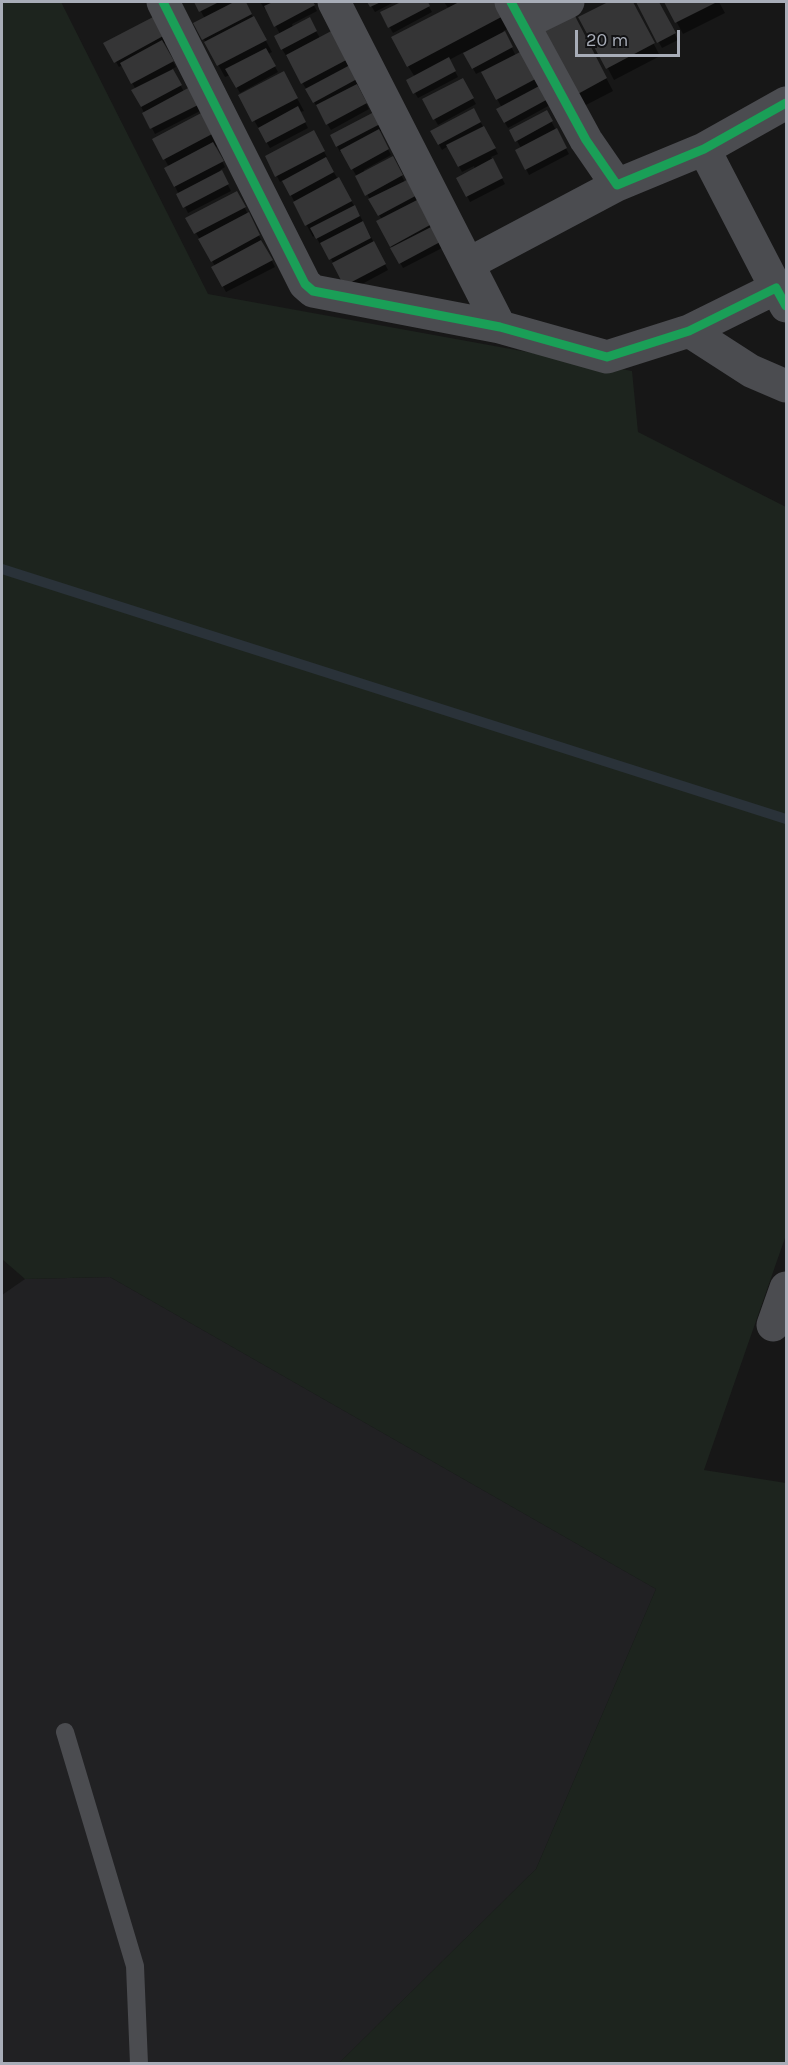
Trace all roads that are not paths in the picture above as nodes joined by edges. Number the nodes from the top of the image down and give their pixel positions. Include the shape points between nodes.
1 (163, 2) edge
2 (334, 2) edge
3 (568, 2) edge
4 (517, 13) edge
5 (786, 104) edge
6 (704, 149) junction
7 (617, 185) junction
8 (468, 264) junction
9 (781, 297) edge
10 (500, 327) junction
11 (689, 331) junction
12 (786, 386) edge
13 (786, 1287) edge
14 (773, 1325) dead end
15 (65, 1732) dead end
16 (139, 2064) edge

1 - 10 street via 305,284 313,291
2 - 8 street
3 - 4 street
4 - 7 street via 586,140
5 - 6 street
6 - 7 street
6 - 9 street
7 - 8 street
8 - 10 street
9 - 11 street
10 - 11 street via 607,357
11 - 12 street via 752,371
13 - 14 street
15 - 16 lane via 135,1966

